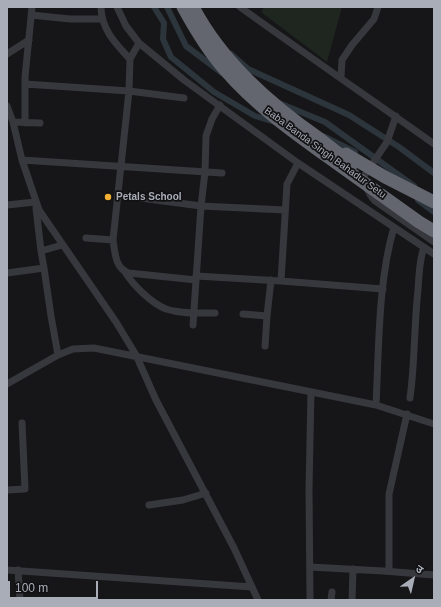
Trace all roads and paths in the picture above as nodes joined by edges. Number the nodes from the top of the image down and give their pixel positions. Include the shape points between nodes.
1 (32, 7) edge
2 (101, 7) edge
3 (117, 7) edge
4 (183, 7) edge
5 (193, 7) edge
6 (240, 7) edge
7 (378, 7) edge
8 (32, 16) junction
9 (102, 19) junction
10 (29, 40) junction
11 (139, 43) junction
12 (7, 54) edge
13 (130, 59) junction
14 (340, 77) junction
15 (26, 84) junction
16 (129, 91) junction
17 (184, 98) dead end
18 (220, 105) junction
19 (7, 106) edge
20 (396, 116) junction
21 (13, 122) junction
22 (25, 123) junction
23 (40, 123) dead end
24 (320, 139) junction
25 (434, 144) edge
26 (22, 160) junction
27 (298, 163) junction
28 (120, 167) junction
29 (205, 172) junction
30 (222, 173) dead end
31 (118, 195) junction
32 (373, 198) junction
33 (35, 202) junction
34 (434, 202) edge
35 (7, 205) edge
36 (201, 206) junction
37 (367, 209) junction
38 (285, 210) junction
39 (434, 221) edge
40 (394, 227) junction
41 (434, 231) edge
42 (86, 238) dead end
43 (113, 240) junction
44 (434, 242) edge
45 (62, 245) junction
46 (424, 247) junction
47 (41, 251) junction
48 (434, 254) edge
49 (44, 268) junction
50 (125, 272) junction
51 (7, 273) edge
52 (196, 278) junction
53 (271, 280) junction
54 (281, 281) junction
55 (383, 289) junction
56 (194, 313) junction
57 (215, 313) dead end
58 (243, 314) dead end
59 (267, 316) junction
60 (193, 325) dead end
61 (265, 346) dead end
62 (58, 355) junction
63 (136, 355) junction
64 (7, 384) edge
65 (311, 392) junction
66 (410, 398) dead end
67 (376, 405) junction
68 (407, 414) junction
69 (22, 422) dead end
70 (434, 424) edge
71 (7, 490) edge
72 (206, 493) junction
73 (149, 505) dead end
74 (310, 567) junction
75 (353, 569) junction
76 (7, 570) edge
77 (18, 570) junction
78 (389, 571) junction
79 (434, 575) edge
80 (252, 587) junction
81 (332, 592) dead end
82 (20, 600) edge
83 (258, 600) edge
84 (310, 600) edge
85 (332, 600) edge
86 (352, 600) edge

1 - 8 street
2 - 9 street
3 - 11 street via 126,26
4 - 41 highway, Baba Banda Singh Bahadur Setu, bridge via 224,69 243,90 315,148
5 - 24 highway, Baba Banda Singh Bahadur Setu via 228,59 262,93
6 - 14 street
7 - 14 street via 374,19 342,60
8 - 9 street
8 - 10 street
9 - 13 street via 113,41
10 - 12 street
10 - 15 street
11 - 13 street
11 - 18 street via 184,80
13 - 16 street
14 - 20 street
15 - 16 street
15 - 22 street
16 - 17 street
16 - 28 street
18 - 27 street
18 - 29 street via 206,136
19 - 21 street
20 - 25 street
20 - 32 street via 387,142 362,179
21 - 22 street
21 - 26 street
22 - 23 street
24 - 34 highway, bridge
24 - 39 highway, Baba Banda Singh Bahadur Setu, bridge via 402,202
26 - 28 street
26 - 33 street
27 - 37 street
27 - 38 street via 287,184
28 - 29 street
28 - 31 street
29 - 30 street
29 - 36 street
31 - 36 street
31 - 43 street
32 - 37 street
32 - 44 street
33 - 35 street
33 - 45 street
33 - 47 street
36 - 38 street
36 - 52 street
37 - 40 street
38 - 54 street
40 - 46 street
40 - 55 street
42 - 43 street
43 - 50 street via 117,262
45 - 47 street
45 - 63 street
46 - 48 street
46 - 66 street via 415,315
47 - 49 street
49 - 51 street
49 - 62 street
50 - 52 street
50 - 56 street via 137,288 161,306
52 - 53 street
52 - 56 street
53 - 54 street
53 - 59 street
54 - 55 street
55 - 67 street
56 - 57 street
56 - 60 street
58 - 59 street
59 - 61 street
62 - 63 street via 72,349 94,348
62 - 64 street
63 - 65 street
63 - 72 street via 156,400
65 - 67 street
65 - 74 street
67 - 68 street
68 - 70 street
68 - 78 street via 389,494
69 - 71 street via 25,489
72 - 73 street via 183,500
72 - 80 street
74 - 75 street
74 - 84 street
75 - 78 street
75 - 86 street
76 - 77 street
77 - 80 street
77 - 82 street
78 - 79 street
80 - 83 street
81 - 85 street

